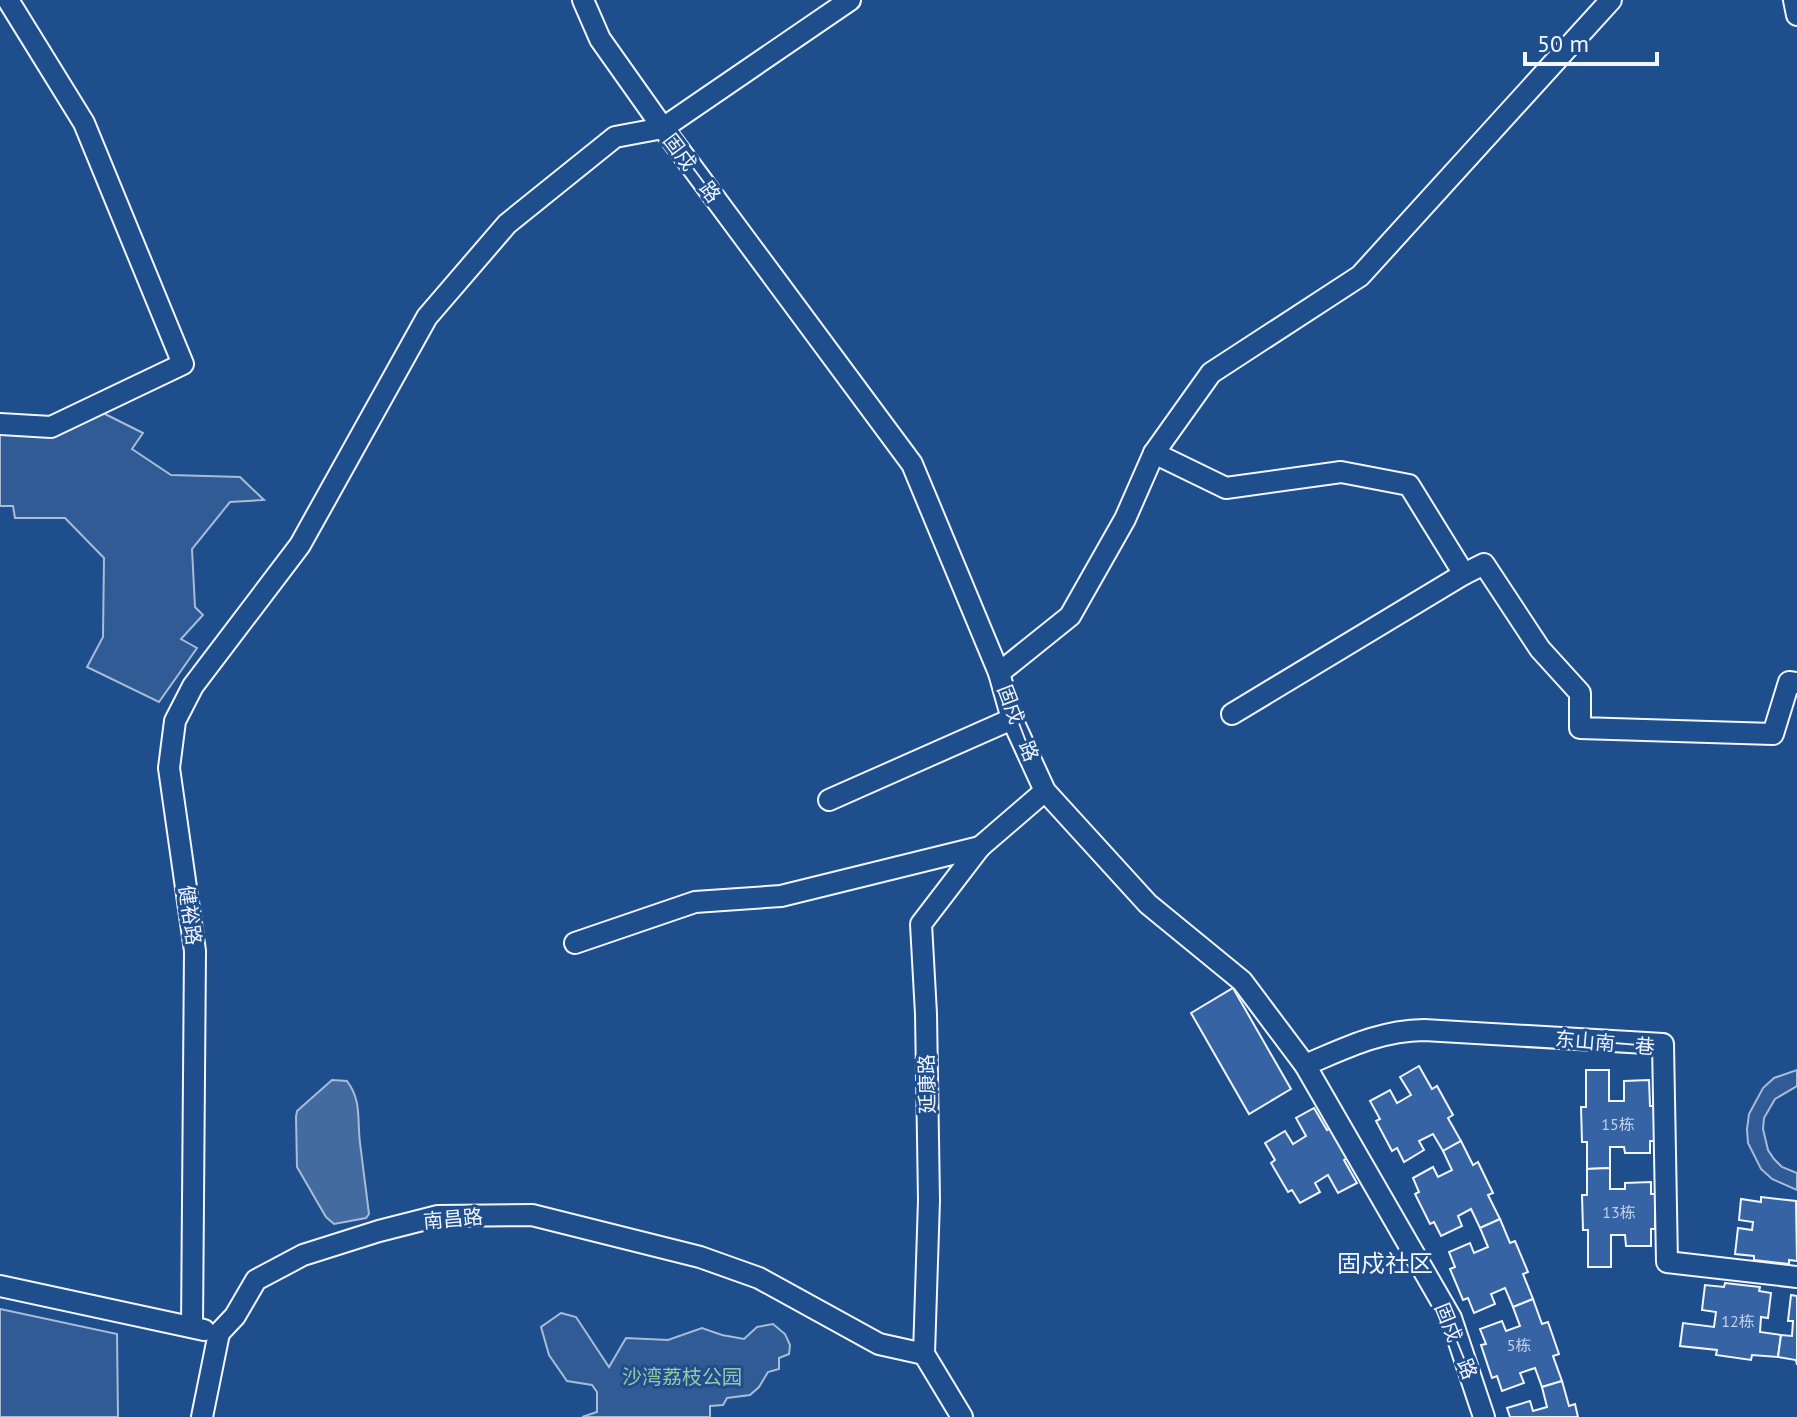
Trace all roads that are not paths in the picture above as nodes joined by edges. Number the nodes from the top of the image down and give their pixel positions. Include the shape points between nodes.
1 (8, 0) edge
2 (583, 0) edge
3 (850, 0) edge
4 (1611, 0) edge
5 (1794, 0) edge
6 (1797, 15) edge
7 (663, 128) junction
8 (0, 424) edge
9 (1154, 453) junction
10 (1464, 574) junction
11 (999, 673) junction
12 (1797, 683) edge
13 (1232, 714) dead end
14 (1012, 719) junction
15 (1045, 791) junction
16 (829, 800) dead end
17 (980, 847) junction
18 (575, 943) dead end
19 (1305, 1065) junction
20 (1797, 1277) edge
21 (0, 1286) edge
22 (192, 1327) junction
23 (219, 1333) junction
24 (924, 1354) junction
25 (202, 1417) edge
26 (962, 1417) edge
27 (1484, 1417) edge

1 - 8 street via 84,123 183,364 51,427
2 - 7 street, 固戍一路 via 600,39
3 - 7 street
4 - 9 street via 1360,276 1211,373
5 - 6 street
7 - 11 street, 固戍一路 via 912,464
7 - 22 street, 健裕路 via 615,137 507,224 427,317 300,545 193,686 175,721 169,768 195,951
9 - 10 street via 1226,488 1341,472 1409,485
9 - 11 street via 1125,519 1070,616
10 - 12 street via 1484,564 1540,649 1580,693 1580,728 1773,734 1789,682
10 - 13 street
11 - 14 street, 固戍一路
14 - 15 street, 固戍一路
14 - 16 street
15 - 17 street, 延康路
15 - 19 street, 固戍一路 via 1148,904 1242,981
17 - 18 street via 781,896 695,902
17 - 24 street, 延康路 via 921,924 929,1200
19 - 20 street, 东山南一巷 via 1395,1031 1663,1044 1667,1262
19 - 27 street, 固戍一路 via 1451,1318
21 - 22 street
22 - 23 street
23 - 24 street, 南昌路 via 256,1280 303,1255 438,1216 532,1215 700,1257 759,1278 879,1344
23 - 25 street
24 - 26 street

